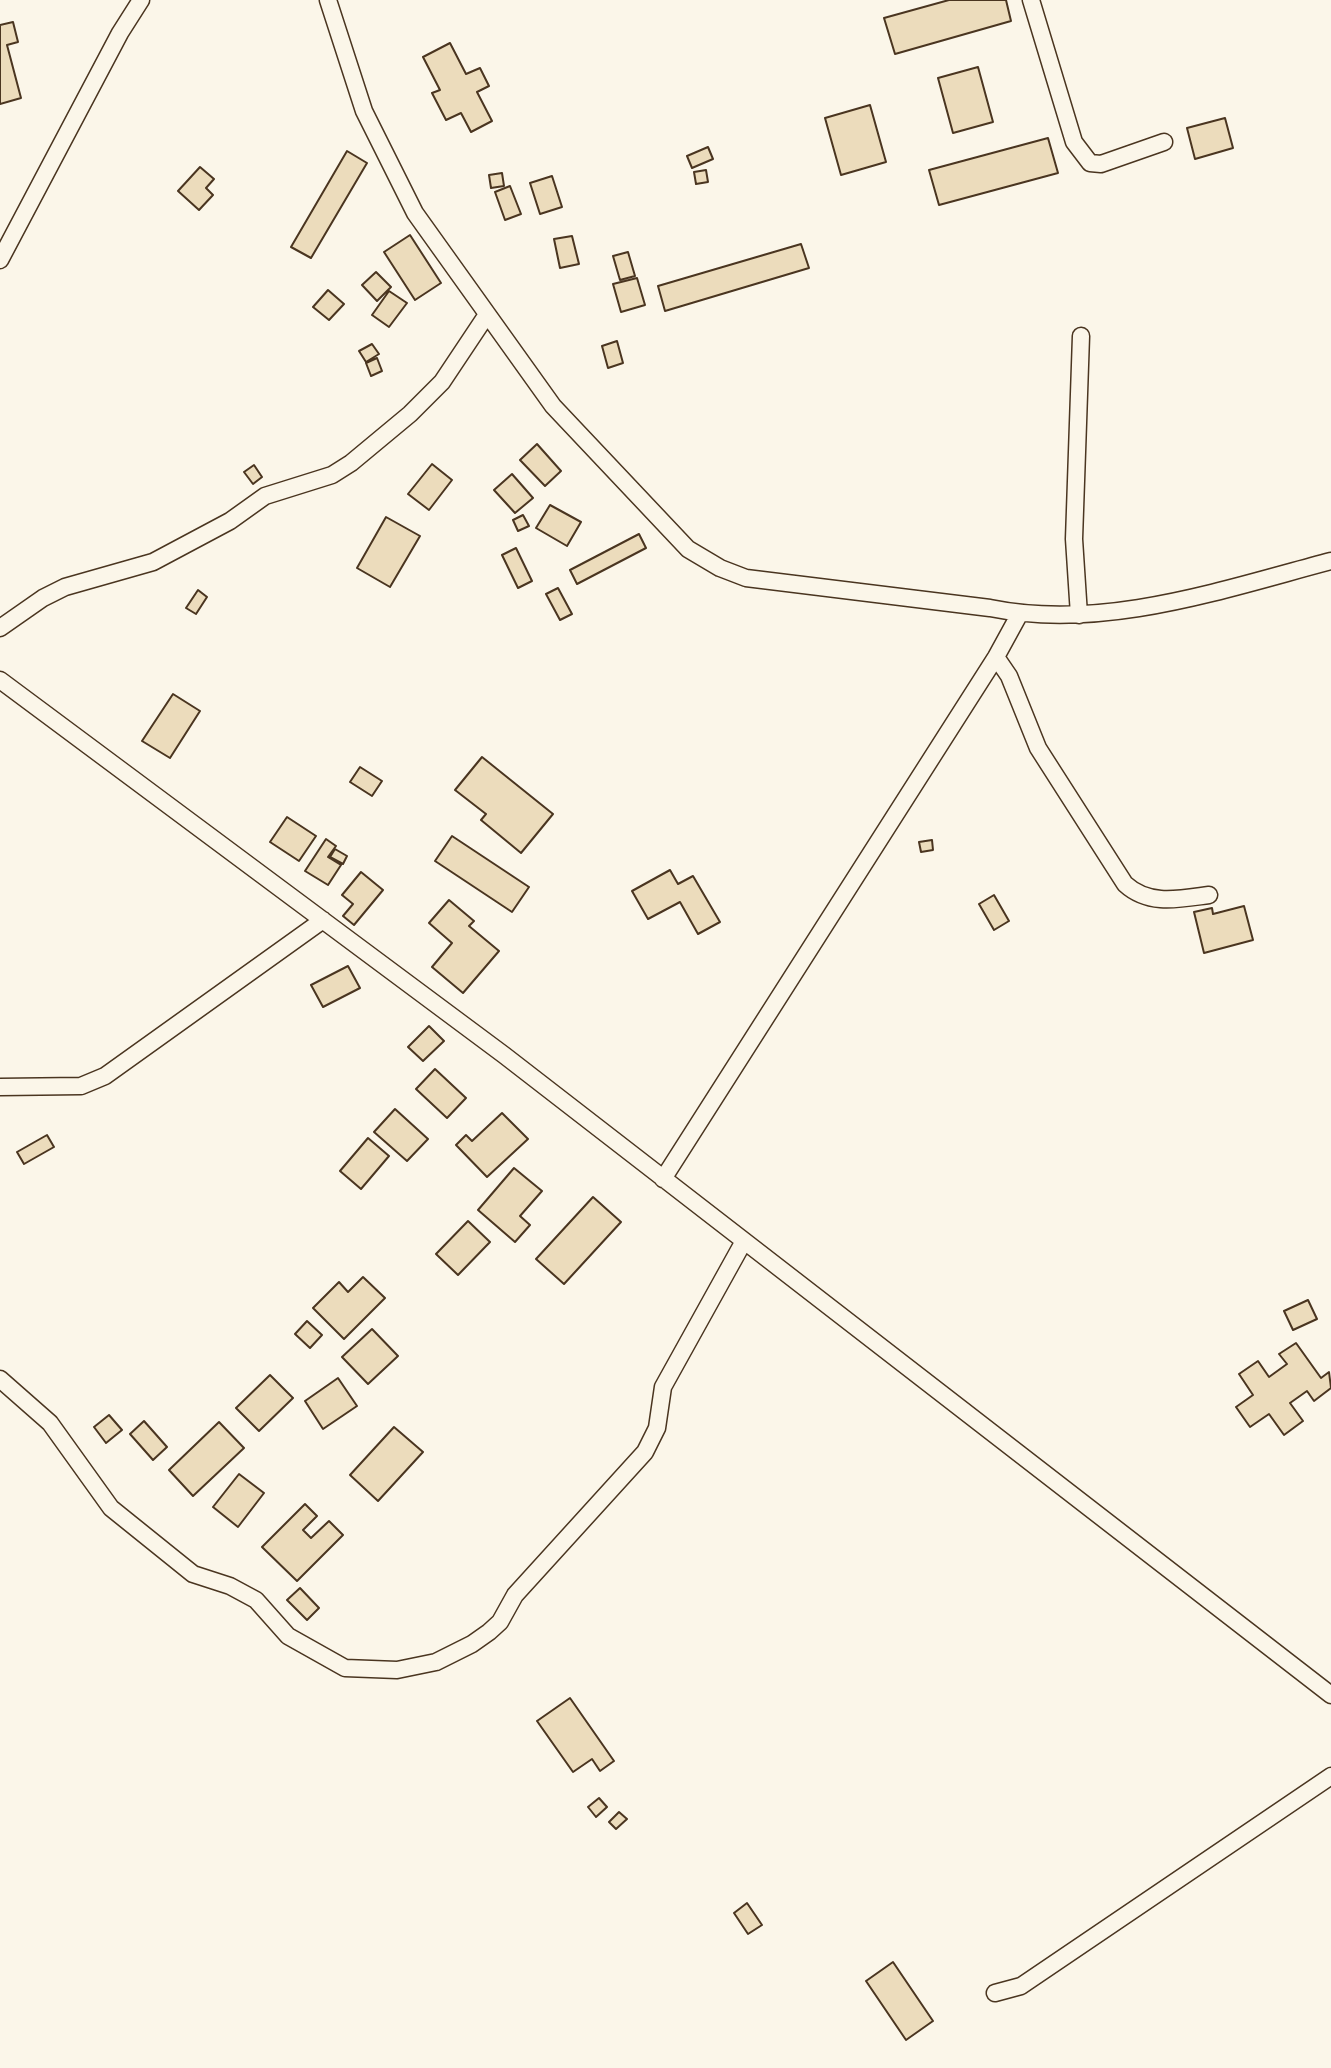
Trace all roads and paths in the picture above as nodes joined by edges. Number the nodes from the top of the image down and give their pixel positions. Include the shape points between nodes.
1 (141, 0) edge
2 (328, 0) edge
3 (1031, 0) edge
4 (1164, 142) dead end
5 (0, 260) edge
6 (486, 316) junction
7 (1081, 336) dead end
8 (1331, 561) edge
9 (1019, 615) junction
10 (1079, 615) junction
11 (0, 628) edge
12 (996, 657) junction
13 (0, 680) edge
14 (1209, 895) dead end
15 (323, 920) junction
16 (0, 1087) edge
17 (663, 1179) junction
18 (744, 1241) junction
19 (0, 1379) edge
20 (1331, 1695) edge
21 (1331, 1776) edge
22 (995, 1993) dead end

1 - 5 street
2 - 6 street via 378,143 415,213
3 - 4 street via 1074,142 1090,163 1101,164
6 - 9 street via 554,406 624,483 688,549 720,568 763,581
6 - 11 street via 442,383 351,463 332,475 265,496 162,558 65,587
7 - 10 street via 1074,540
8 - 10 street via 1157,603
9 - 10 street
9 - 12 street
12 - 14 street via 1009,676 1038,748 1125,884 1147,898
12 - 17 street
13 - 15 street
15 - 16 street via 105,1076 81,1086
15 - 17 street
17 - 18 street
18 - 19 street via 663,1387 657,1428 645,1452 515,1595 500,1622 472,1644 416,1668 345,1668 288,1636 256,1600 193,1574 111,1508 50,1423
18 - 20 street
21 - 22 street via 1021,1986

